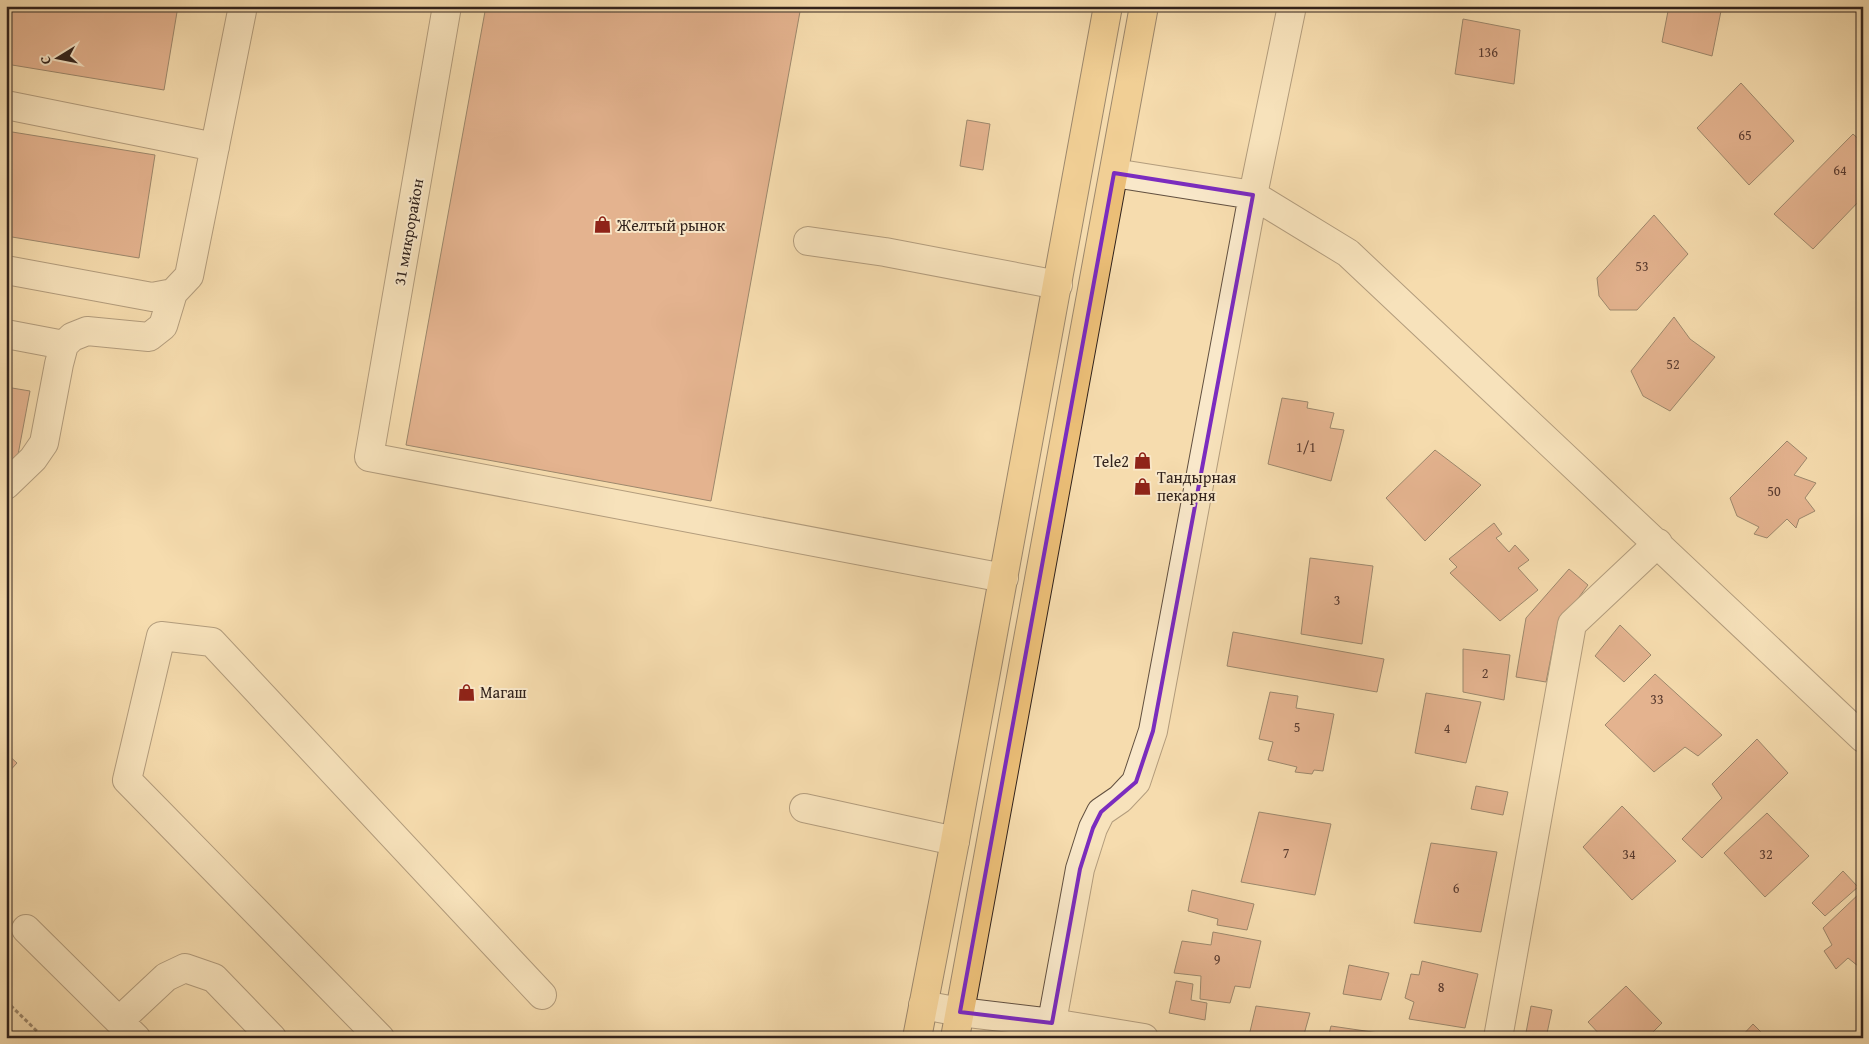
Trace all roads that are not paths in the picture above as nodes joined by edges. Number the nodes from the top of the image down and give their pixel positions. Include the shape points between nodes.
1 (241, 6) edge
2 (447, 6) edge
3 (1108, 6) edge
4 (1144, 6) edge
5 (1292, 6) edge
6 (6, 104) edge
7 (215, 147) junction
8 (1114, 173) junction
9 (1253, 195) junction
10 (808, 241) dead end
11 (6, 270) edge
12 (1058, 285) junction
13 (173, 293) junction
14 (6, 334) edge
15 (64, 346) junction
16 (6, 485) edge
17 (1658, 543) junction
18 (1004, 578) junction
19 (1863, 738) edge
20 (804, 808) dead end
21 (955, 841) junction
22 (26, 929) dead end
23 (542, 995) dead end
24 (923, 1005) junction
25 (957, 1025) edge
26 (127, 1030) edge
27 (1050, 1030) edge
28 (272, 1038) edge
29 (380, 1038) edge
30 (917, 1038) edge
31 (1144, 1038) edge
32 (1498, 1038) edge

1 - 7 street
2 - 18 street, 31 микрорайон via 369,457
3 - 12 main road
4 - 8 main road
5 - 9 street
6 - 7 street
7 - 13 street via 189,276
8 - 9 street
8 - 25 main road
9 - 17 street via 1348,253
9 - 27 street via 1153,732 1136,782 1120,799 1100,812 1092,828 1080,869
10 - 12 street via 886,252
11 - 13 street via 152,297
12 - 18 main road
13 - 15 street via 163,326 149,336 87,331 72,337
14 - 15 street
15 - 16 street via 44,443 33,459
17 - 19 street
17 - 32 street via 1572,624
18 - 21 main road
20 - 21 street
21 - 24 main road
22 - 26 street
23 - 29 street via 212,642 161,636 127,780
24 - 25 street
24 - 30 main road
25 - 27 street
26 - 28 street via 166,978 185,968 214,978
27 - 31 street

